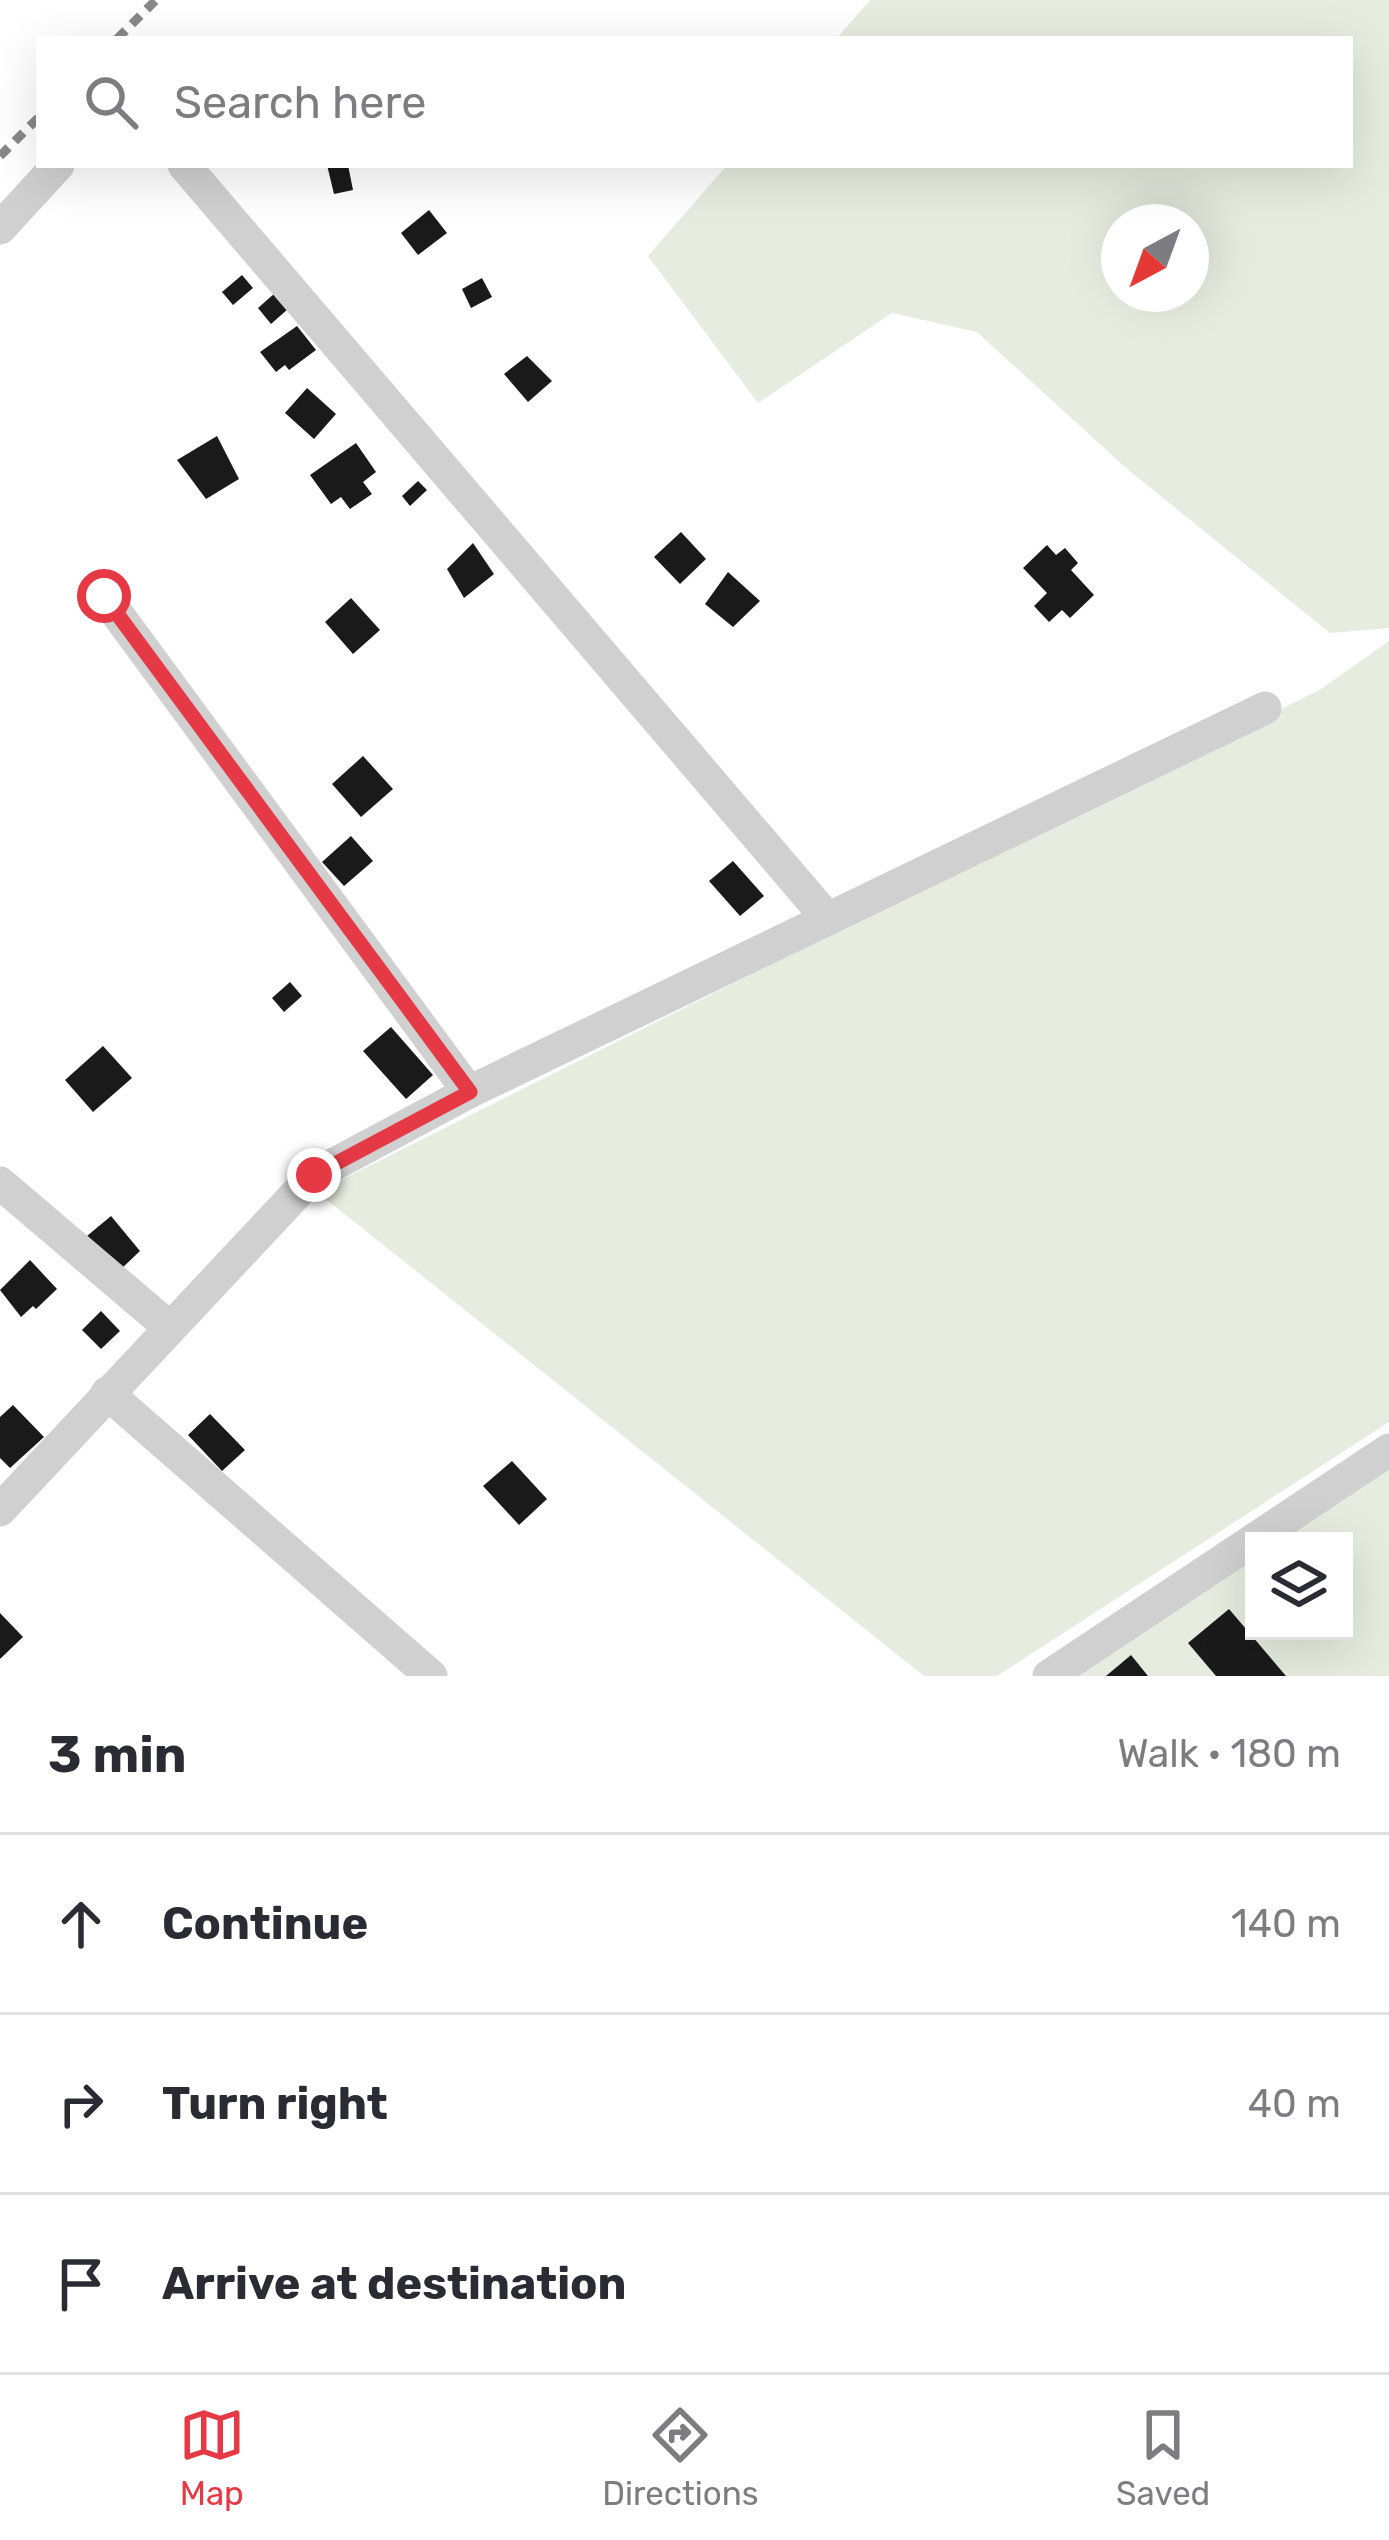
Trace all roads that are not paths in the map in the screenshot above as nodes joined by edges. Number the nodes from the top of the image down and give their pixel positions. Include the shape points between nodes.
1 (55, 168) edge
2 (187, 168) edge
3 (0, 228) edge
4 (104, 596) dead end
5 (1264, 708) dead end
6 (828, 919) junction
7 (470, 1092) junction
8 (0, 1183) edge
9 (169, 1327) junction
10 (107, 1394) junction
11 (1389, 1450) edge
12 (0, 1510) edge
13 (431, 1676) edge
14 (1049, 1676) edge

1 - 3 street
2 - 6 street
4 - 7 street
5 - 6 street
6 - 7 street
7 - 9 street via 314,1175
8 - 9 street
9 - 10 street
10 - 12 street
10 - 13 street
11 - 14 street

